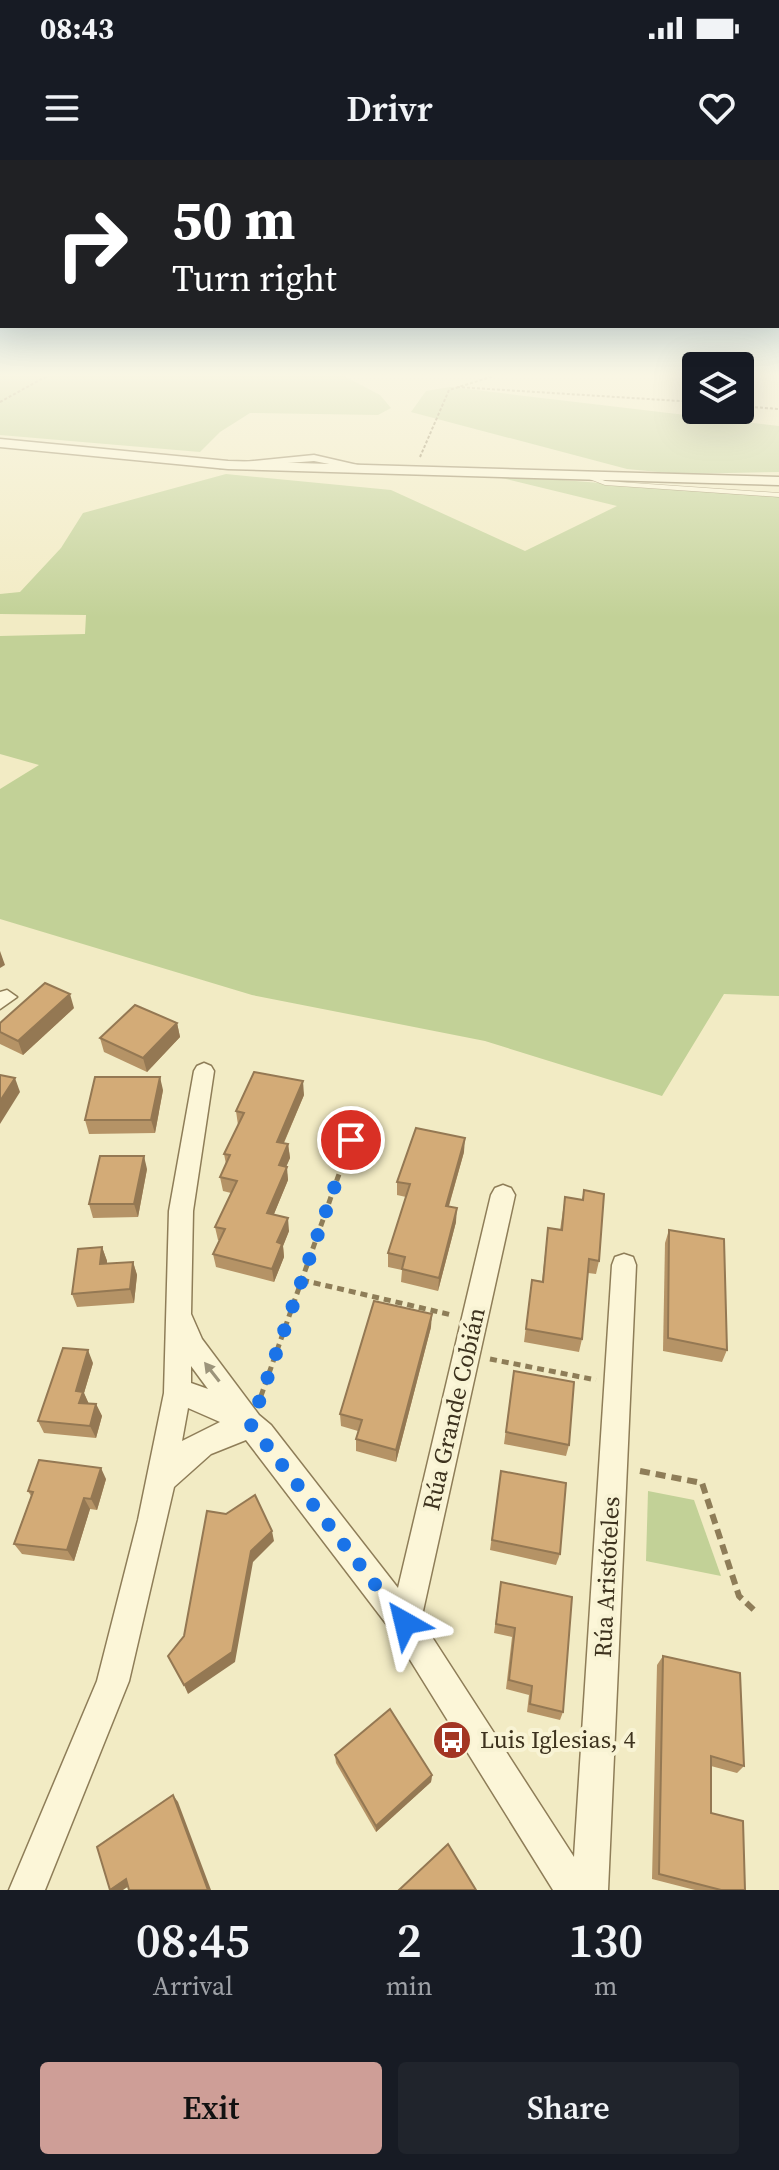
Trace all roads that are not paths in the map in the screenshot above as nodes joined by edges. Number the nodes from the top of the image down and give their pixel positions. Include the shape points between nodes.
1 (137, 457) edge
2 (584, 475) junction
3 (779, 481) edge
4 (779, 495) edge
5 (204, 1071) dead end
6 (503, 1195) dead end
7 (624, 1265) dead end
8 (180, 1317) junction
9 (177, 1393) junction
10 (251, 1425) junction
11 (161, 1481) junction
12 (405, 1623) junction
13 (27, 1890) edge
14 (574, 1890) edge
15 (590, 1890) edge

1 - 2 street via 220,465
2 - 3 street
2 - 4 lane via 605,483
5 - 8 street via 181,1211
6 - 12 street, Rúa Grande Cobián
7 - 15 street, Rúa Aristóteles
8 - 9 street
10 -> 8 street via 192,1346
9 - 10 street via 192,1395
9 - 11 street
10 - 11 street via 220,1433 185,1453
10 - 12 street
11 - 13 street via 113,1681
12 - 14 street

